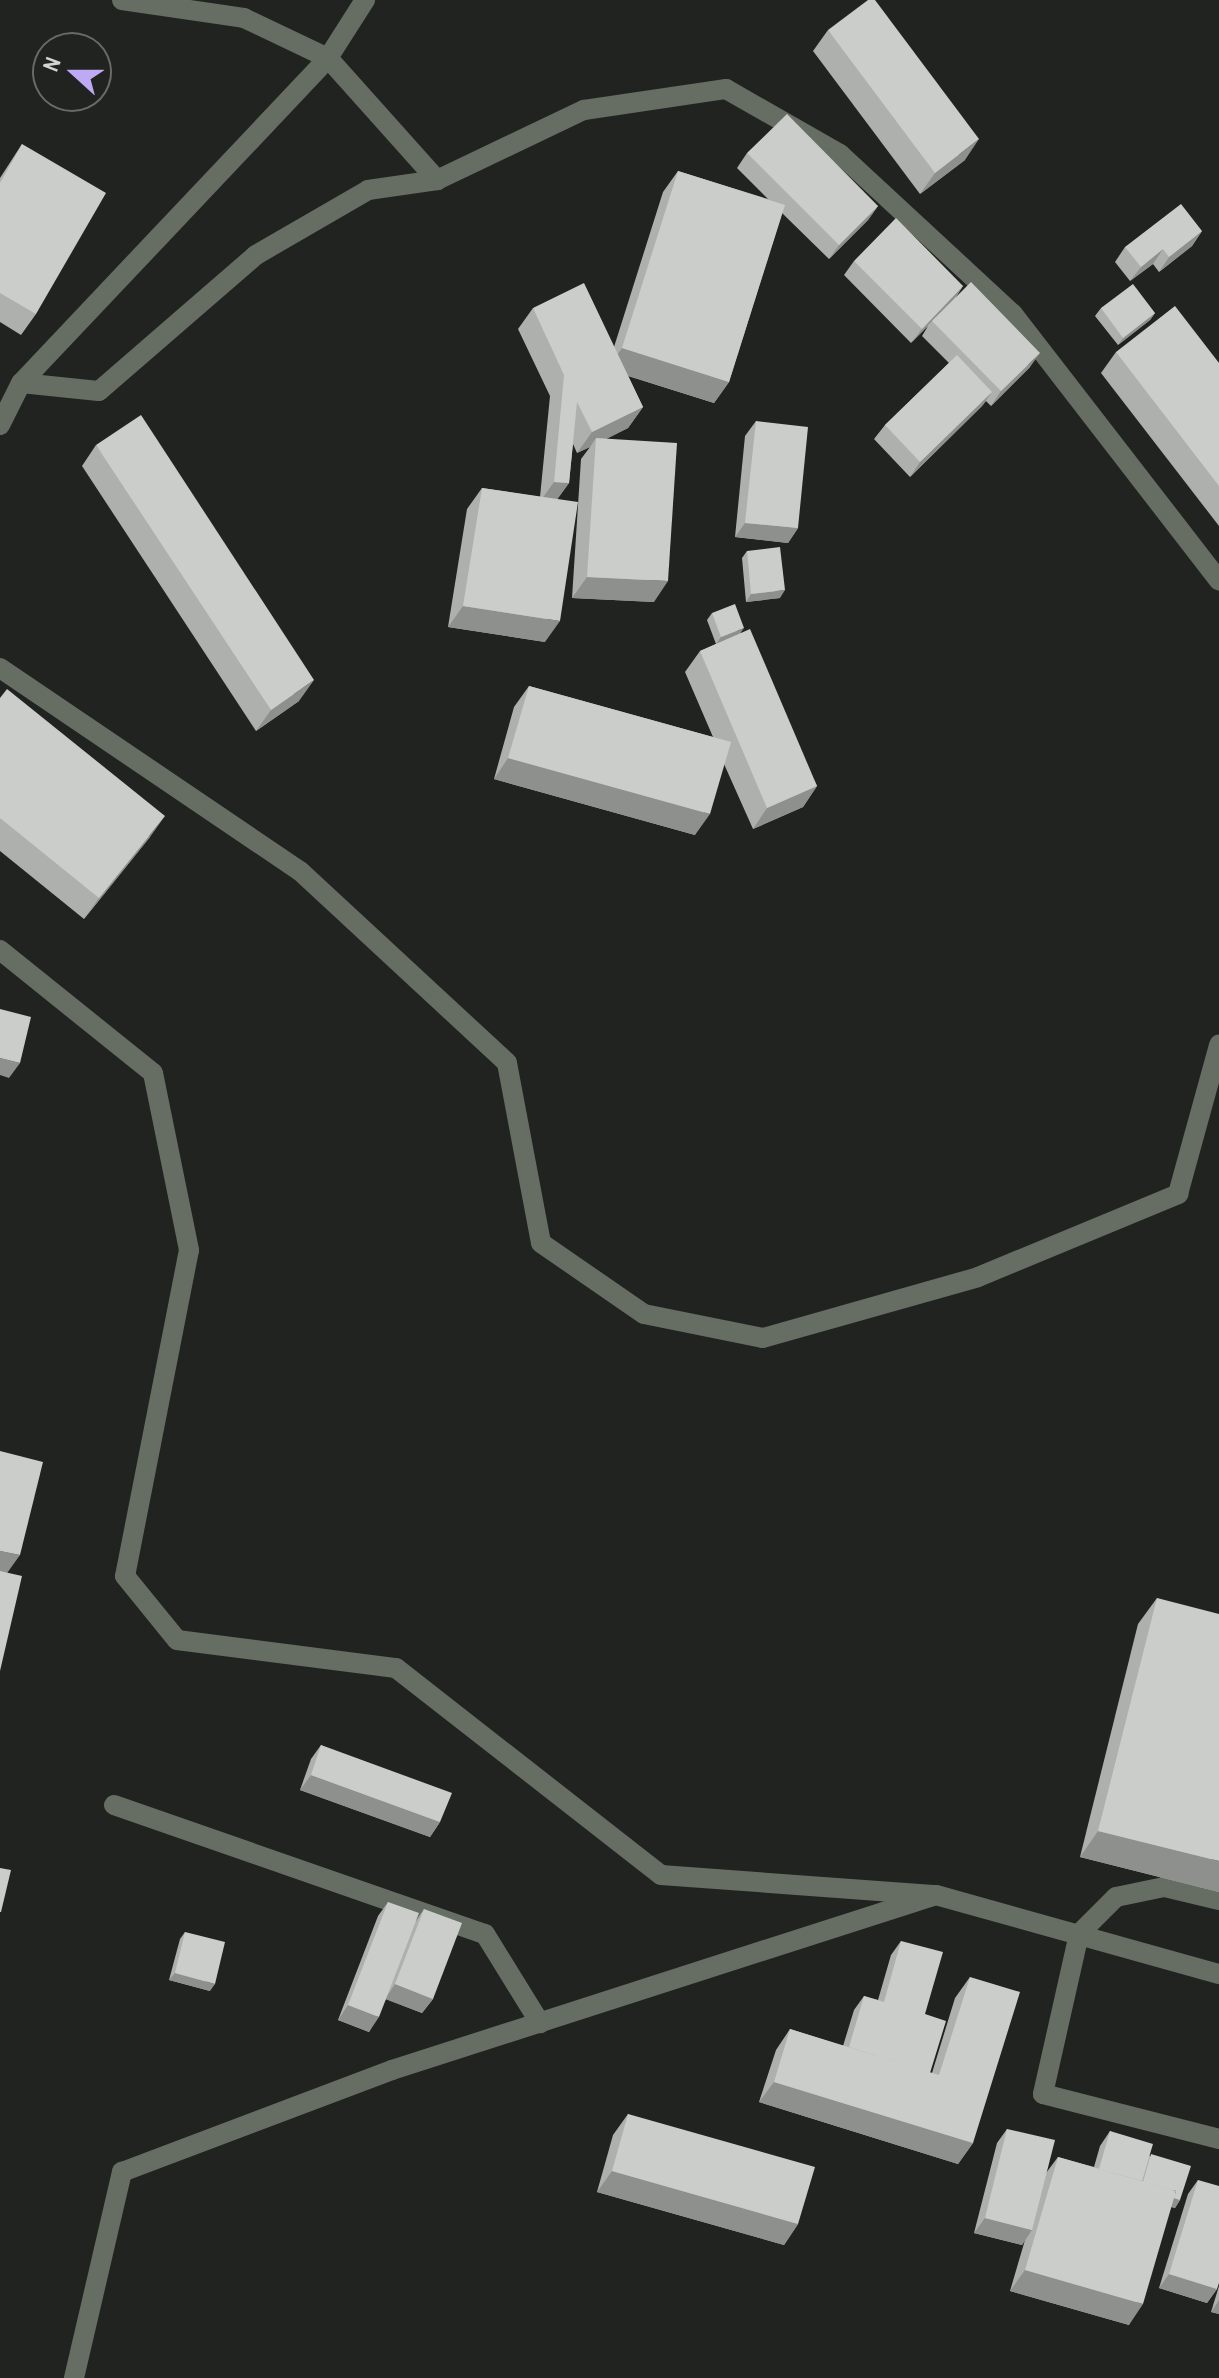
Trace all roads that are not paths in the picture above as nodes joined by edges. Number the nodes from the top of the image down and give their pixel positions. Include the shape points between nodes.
1 (122, 0) edge
2 (365, 0) edge
3 (328, 58) junction
4 (437, 180) junction
5 (21, 383) junction
6 (0, 425) edge
7 (1219, 581) edge
8 (0, 668) edge
9 (0, 950) edge
10 (1219, 1045) edge
11 (114, 1805) dead end
12 (936, 1895) junction
13 (1219, 1900) edge
14 (1079, 1934) junction
15 (1219, 1974) edge
16 (540, 2023) junction
17 (1219, 2139) edge
18 (74, 2378) edge

1 - 3 street via 244,18
2 - 3 street
3 - 4 street
3 - 5 street
4 - 5 street via 368,190 256,255 99,391
4 - 7 street via 584,110 726,89 840,154 1013,314
5 - 6 street
8 - 10 street via 300,871 507,1063 541,1243 644,1314 763,1338 978,1277 1178,1194
9 - 12 street via 153,1073 189,1250 125,1576 177,1640 396,1668 661,1875
11 - 16 street via 485,1934
12 - 14 street
12 - 16 street
13 - 14 street via 1164,1887 1116,1897
14 - 15 street
14 - 17 street via 1043,2094
16 - 18 street via 392,2070 122,2172

